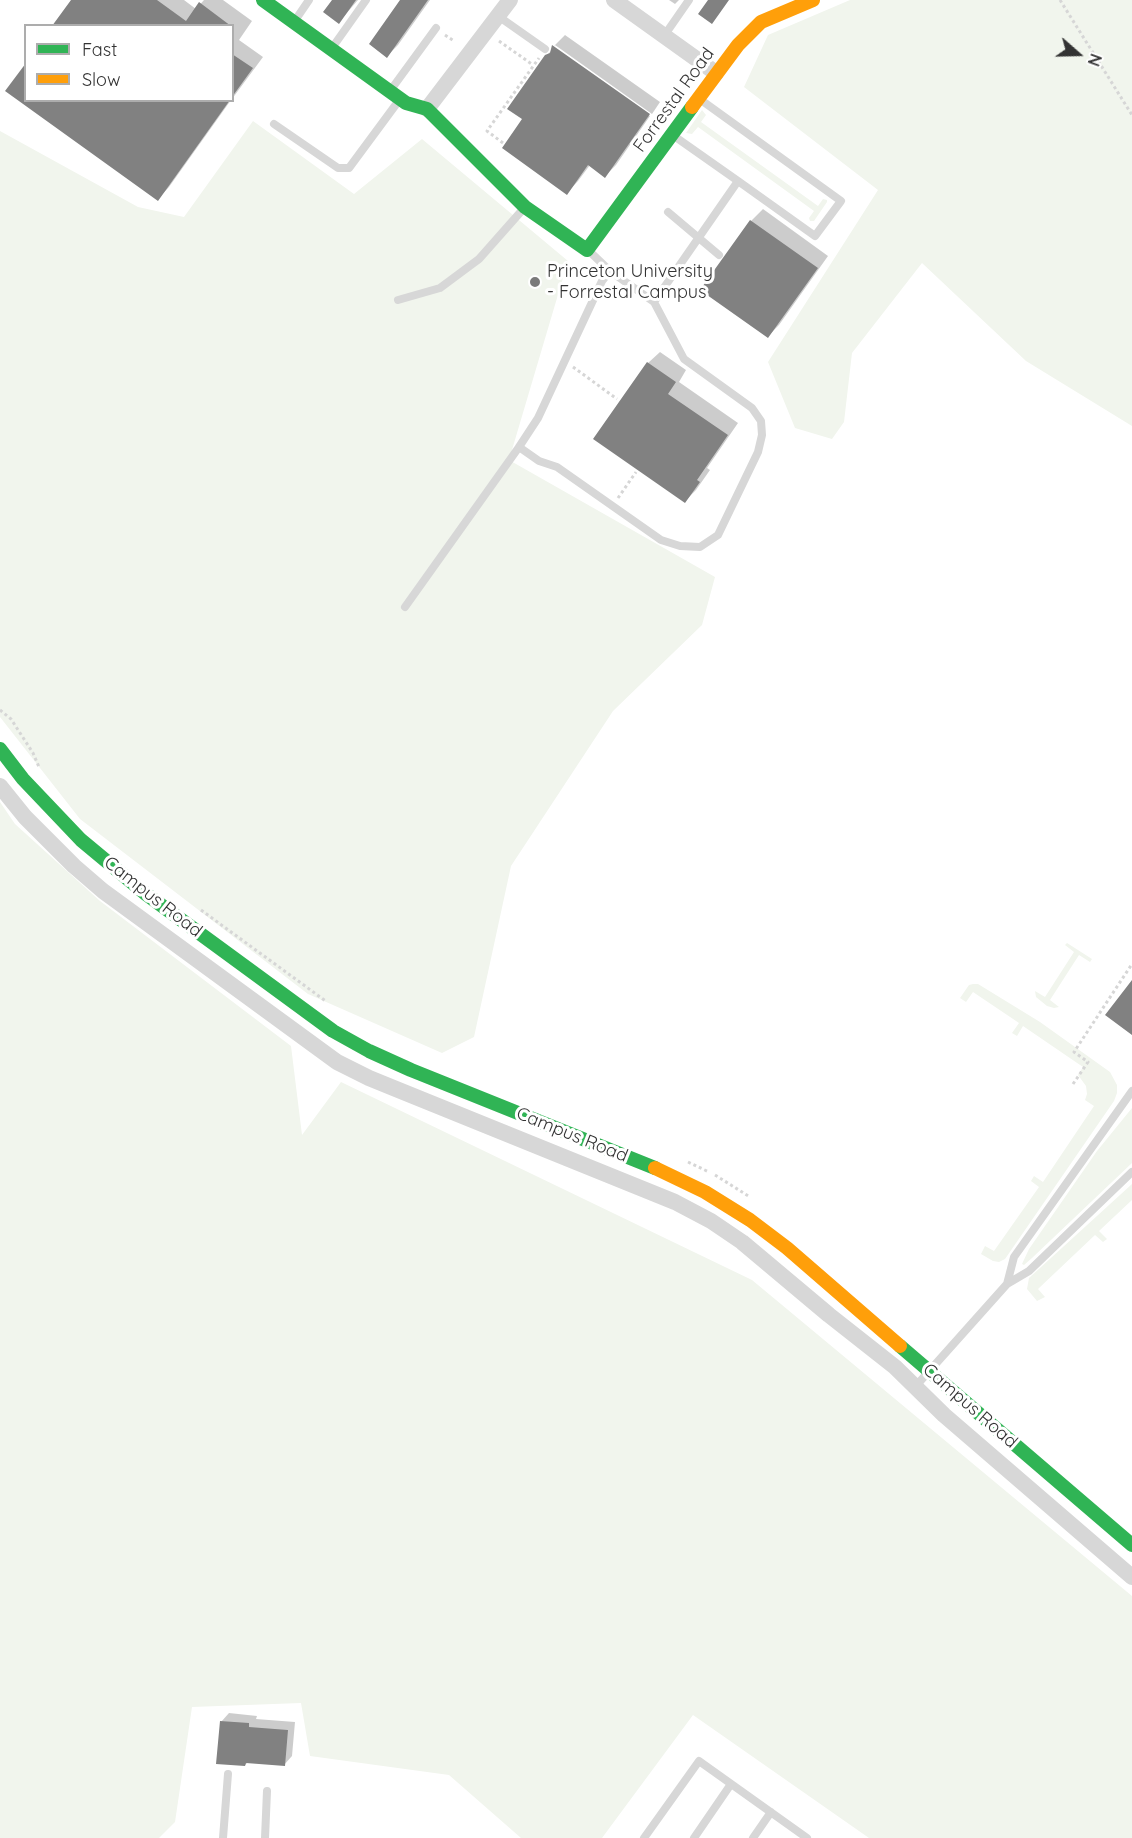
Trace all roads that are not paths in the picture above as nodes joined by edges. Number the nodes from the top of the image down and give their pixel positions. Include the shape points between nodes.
1 (263, 0) edge
2 (309, 0) edge
3 (366, 0) edge
4 (510, 0) edge
5 (614, 0) edge
6 (689, 0) edge
7 (803, 2) edge
8 (498, 16) junction
9 (294, 22) junction
10 (436, 28) dead end
11 (664, 36) junction
12 (331, 49) junction
13 (545, 49) road end
14 (716, 73) junction
15 (395, 95) junction
16 (698, 98) junction
17 (427, 110) junction
18 (274, 124) dead end
19 (672, 134) junction
20 (738, 181) junction
21 (525, 207) junction
22 (668, 212) dead end
23 (699, 238) junction
24 (587, 250) junction
25 (719, 255) dead end
26 (610, 271) junction
27 (398, 300) dead end
28 (654, 302) junction
29 (519, 447) junction
30 (405, 607) dead end
31 (0, 749) edge
32 (0, 786) edge
33 (1132, 1090) edge
34 (1132, 1172) edge
35 (1007, 1284) junction
36 (929, 1371) junction
37 (915, 1387) junction
38 (1132, 1545) edge
39 (1132, 1577) edge
40 (228, 1774) dead end
41 (731, 1784) junction
42 (267, 1791) dead end
43 (771, 1812) junction
44 (223, 1838) edge
45 (265, 1838) edge
46 (644, 1838) edge
47 (694, 1838) edge
48 (753, 1838) edge
49 (807, 1838) edge

1 - 9 street
2 - 9 lane
3 - 12 lane
4 - 8 street
5 - 11 street
6 - 11 lane
7 - 14 street, Forrestal Road via 761,22
8 - 13 lane
8 - 17 street
9 - 12 street
10 - 15 lane
11 - 14 street
12 - 15 street
14 - 16 street, Forrestal Road
15 - 17 street
15 - 18 lane via 349,168 338,168
16 - 19 street, Forrestal Road
16 - 20 lane via 841,201 815,236
17 - 21 street
19 - 20 lane
19 - 24 street, Forrestal Road
20 - 23 lane
21 - 24 street
21 - 27 lane via 479,259 440,288
22 - 23 lane
23 - 25 lane
23 - 28 lane
24 - 26 lane
26 - 28 lane
26 - 29 lane via 538,417
28 - 29 lane via 684,359 752,408 760,421 758,452 718,535 700,547 661,540 557,467 539,461
29 - 30 lane
31 - 36 street, Campus Road via 81,840 146,894 333,1031 400,1065 705,1192 787,1248
32 - 37 street, Campus Road via 25,817 103,891 338,1062 378,1082 675,1202 711,1221 742,1242
33 - 35 lane via 1014,1257
34 - 35 lane via 1029,1271
35 - 36 lane
36 - 37 lane
36 - 38 street, Campus Road
37 - 39 street, Campus Road
40 - 44 lane
41 - 43 lane
41 - 46 lane via 699,1761
41 - 47 lane
42 - 45 lane
43 - 48 lane
43 - 49 lane

